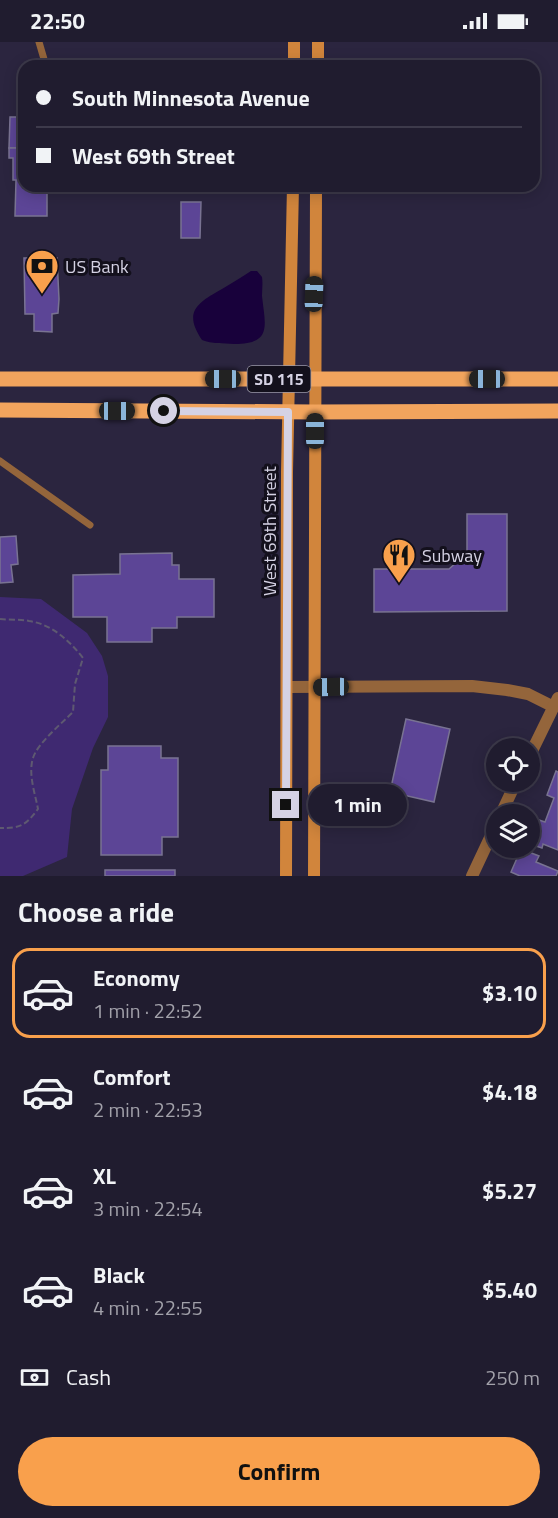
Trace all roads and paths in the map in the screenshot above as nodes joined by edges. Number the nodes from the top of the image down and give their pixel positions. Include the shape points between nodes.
1 (39, 42) edge
2 (294, 42) edge
3 (318, 42) edge
4 (44, 60) edge
5 (294, 60) edge
6 (318, 60) edge
7 (293, 192) edge
8 (316, 192) edge
9 (0, 379) edge
10 (289, 379) junction
11 (314, 379) junction
12 (558, 379) edge
13 (0, 410) edge
14 (558, 411) edge
15 (288, 412) junction
16 (315, 412) junction
17 (0, 460) edge
18 (90, 525) dead end
19 (0, 619) edge
20 (287, 687) junction
21 (314, 687) junction
22 (556, 702) edge
23 (538, 738) edge
24 (0, 828) edge
25 (486, 846) edge
26 (286, 876) edge
27 (314, 876) edge
28 (472, 876) edge

1 - 4 lane
2 - 5 main road
3 - 6 main road
7 - 10 main road, West 69th Street
8 - 11 main road
9 - 10 main road, SD 115
10 - 11 main road, SD 115
10 - 15 main road, West 69th Street
11 - 12 main road, SD 115
11 - 16 main road
13 - 15 main road, SD 115
14 - 16 main road, SD 115
15 - 16 main road, SD 115
15 - 20 main road, West 69th Street
16 - 21 main road
17 - 18 lane
19 - 24 path via 50,627 83,658 75,684 73,712 33,757 31,777 38,809 17,828
20 - 21 street
20 - 26 main road, West 69th Street
21 - 22 street via 472,686
21 - 27 main road
22 - 23 street
25 - 28 street

